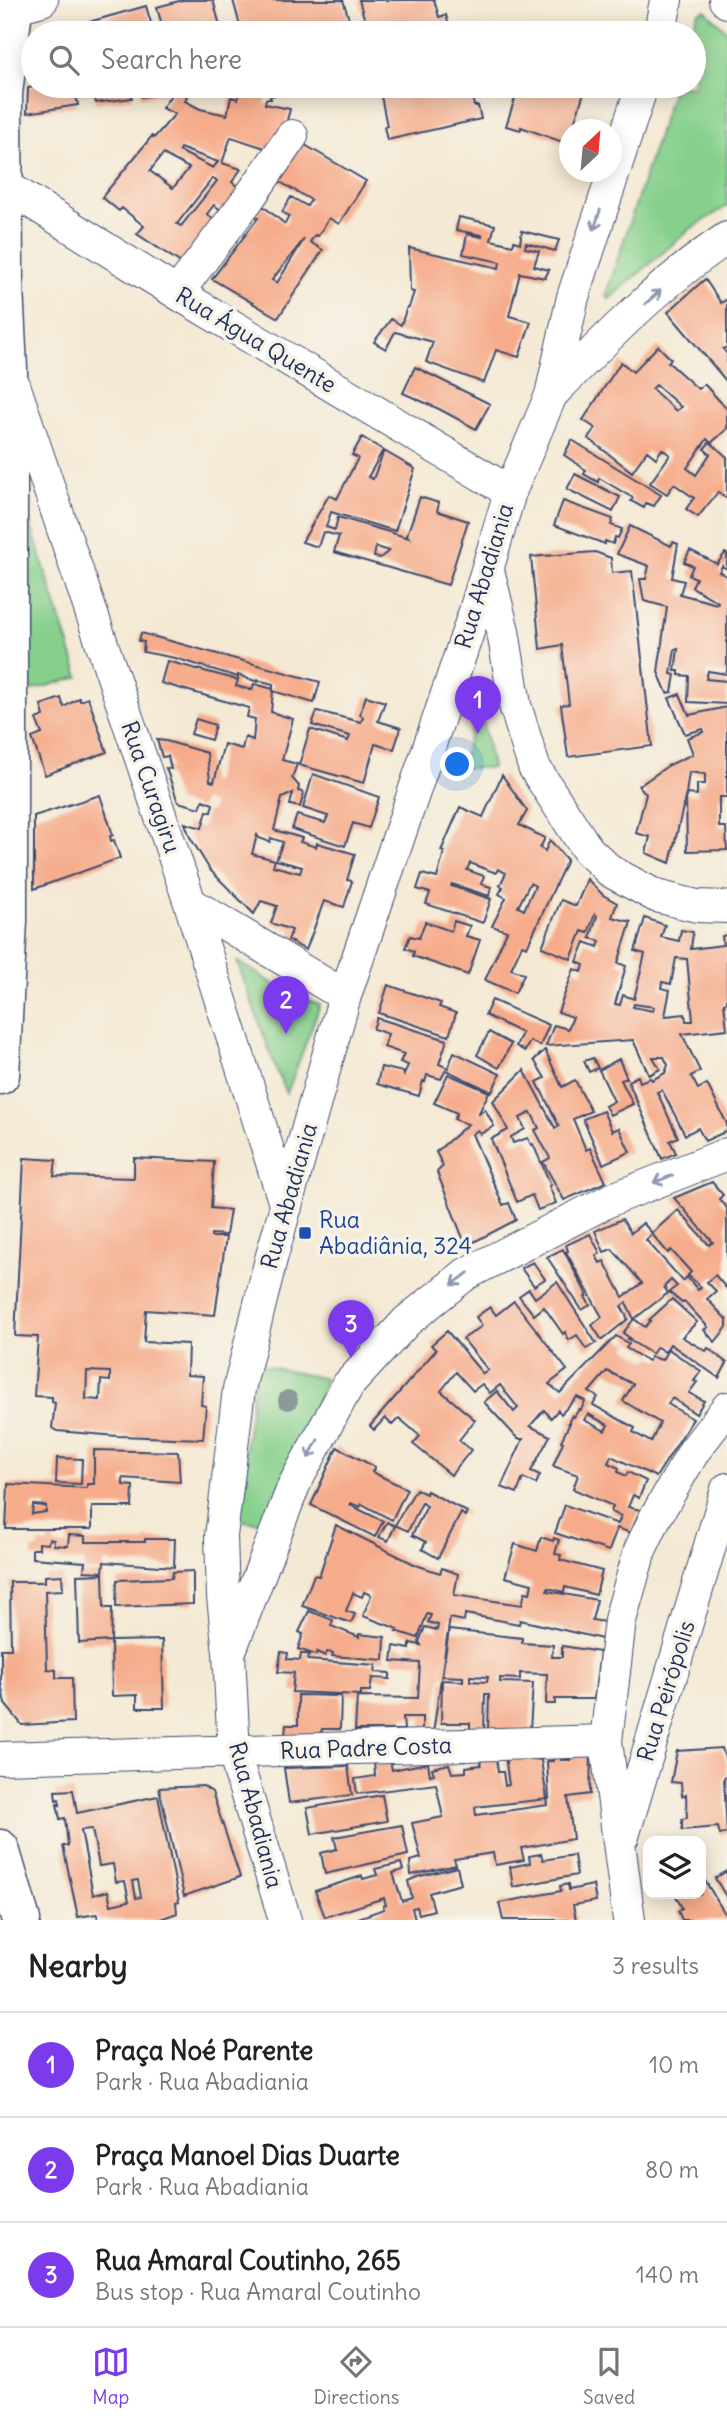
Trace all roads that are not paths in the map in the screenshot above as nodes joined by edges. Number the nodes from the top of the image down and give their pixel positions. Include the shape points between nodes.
1 (666, 0) edge
2 (18, 5) edge
3 (662, 21) edge
4 (638, 98) edge
5 (292, 136) dead end
6 (4, 185) junction
7 (727, 238) edge
8 (177, 293) junction
9 (573, 298) junction
10 (618, 326) junction
11 (8, 369) junction
12 (551, 395) junction
13 (510, 492) junction
14 (488, 570) junction
15 (190, 903) junction
16 (727, 907) edge
17 (345, 996) junction
18 (0, 1075) edge
19 (727, 1154) edge
20 (286, 1208) junction
21 (727, 1408) edge
22 (727, 1489) edge
23 (716, 1553) edge
24 (229, 1653) junction
25 (606, 1741) junction
26 (234, 1752) junction
27 (0, 1758) edge
28 (620, 1847) junction
29 (0, 1849) edge
30 (21, 1920) edge
31 (285, 1920) edge
32 (629, 1920) edge

1 - 3 street
2 - 6 main road via 4,94
4 -> 9 street
5 - 8 street
6 - 8 street, Rua Água Quente
6 - 11 main road
10 -> 7 street
8 - 13 street, Rua Água Quente
9 - 10 street via 588,314
9 - 12 street
10 - 12 street
11 - 15 street, Rua Curagiru
11 - 18 main road via 8,921
12 - 13 street, Rua Abadiania
13 - 14 street, Rua Abadiania
14 - 16 street via 515,705 534,767 587,849 610,871 656,896 697,906
14 - 17 street, Rua Abadiania
15 - 17 street
15 - 20 street, Rua Curagiru
17 - 20 street, Rua Abadiania
19 -> 24 street via 610,1200 466,1274 407,1321 348,1385 294,1485
20 - 24 street, Rua Abadiania via 239,1389 221,1536
21 - 25 street, Rua Peirópolis via 694,1451 640,1550 620,1620
22 - 23 street, Rua Peirópolis
23 - 28 street, Rua Peirópolis
24 - 26 street, Rua Abadiania
25 - 26 street, Rua Padre Costa
25 - 28 street, Rua Peirópolis
26 - 27 street, Rua Padre Costa
26 - 31 street, Rua Abadiania
28 - 32 street, Rua Peirópolis
29 - 30 main road

